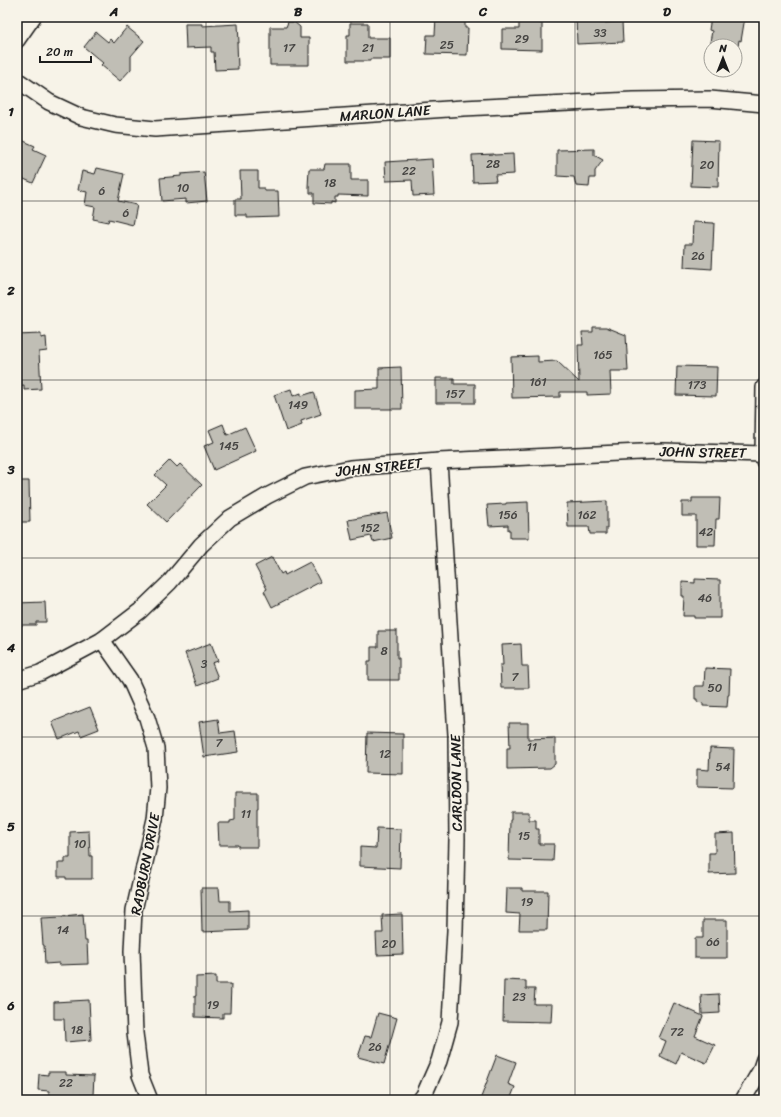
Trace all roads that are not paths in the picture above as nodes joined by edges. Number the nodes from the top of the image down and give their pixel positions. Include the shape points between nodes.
1 (33, 17) edge
2 (17, 40) edge
3 (17, 80) edge
4 (764, 104) edge
5 (764, 387) edge
6 (764, 457) edge
7 (439, 461) junction
8 (102, 640) junction
9 (17, 680) edge
10 (764, 1058) edge
11 (150, 1100) edge
12 (420, 1100) edge
13 (743, 1100) edge

1 - 2 street
3 - 4 street, MARLON LANE via 49,102 81,117 115,125 156,129 463,108 632,100 710,99
5 - 6 street
6 - 7 street, JOHN STREET via 663,451
7 - 8 street, JOHN STREET via 350,468 305,478 267,496 230,518 201,545 170,582 140,611
7 - 12 street, CARLDON LANE via 456,735 455,932 450,1022 439,1061
8 - 9 street, JOHN STREET via 40,673
8 - 11 street, RADBURN DRIVE via 130,680 147,718 156,748 158,788 155,819 134,910 132,951 134,1033 140,1075
10 - 13 street

